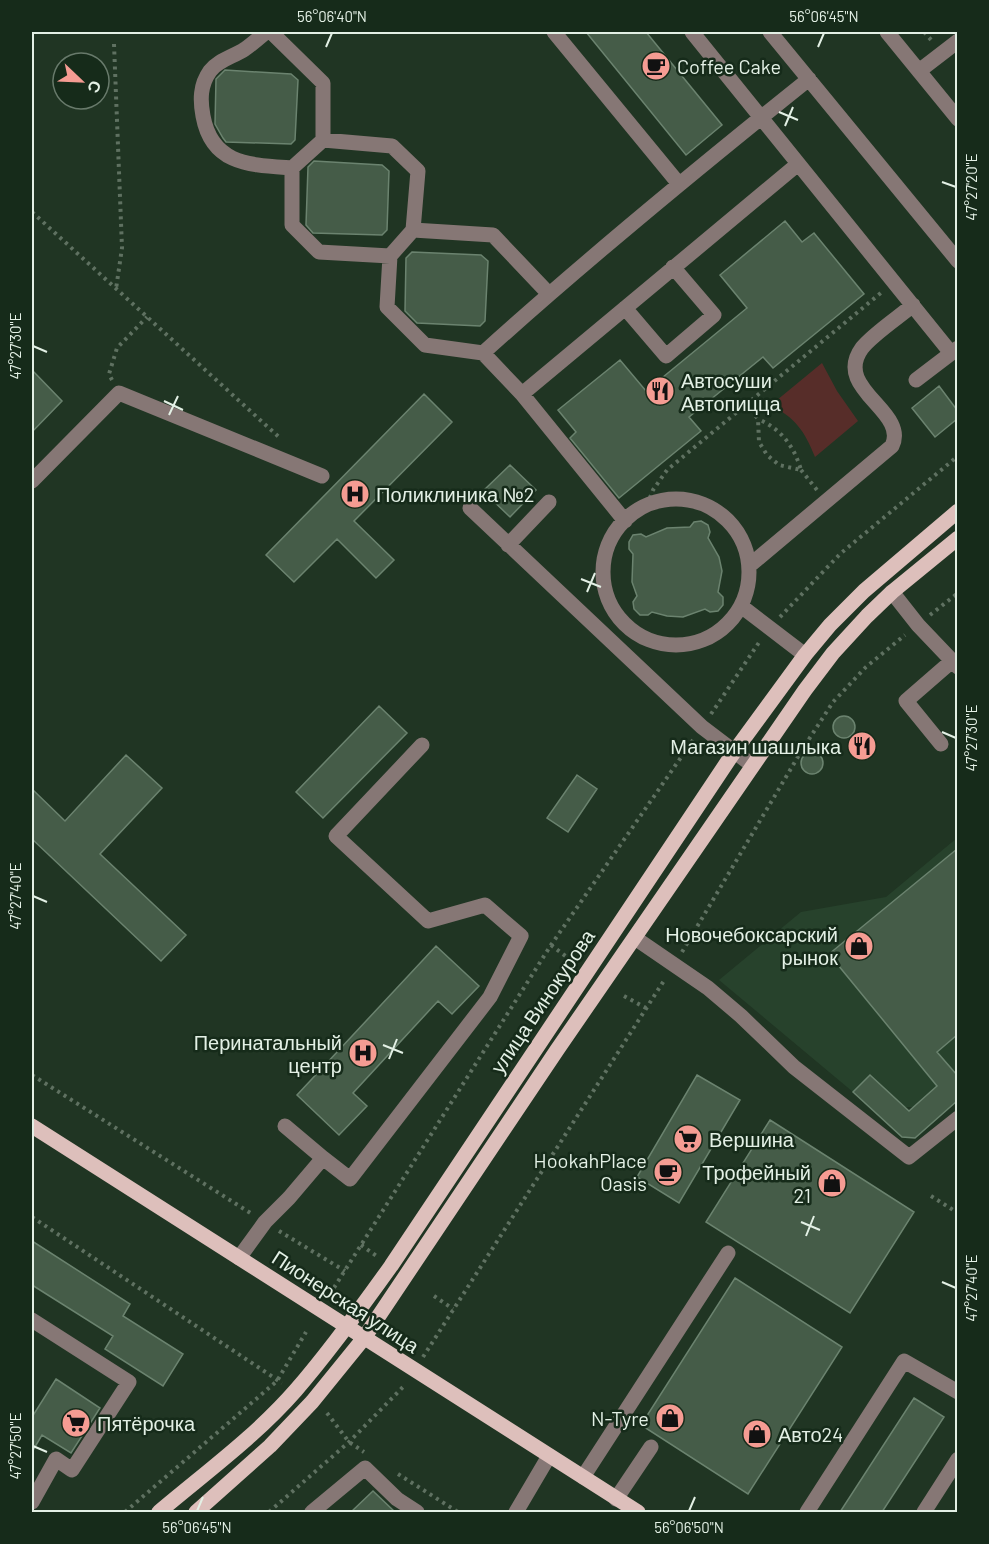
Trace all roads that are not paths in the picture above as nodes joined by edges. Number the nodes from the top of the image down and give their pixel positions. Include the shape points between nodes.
1 (266, 32) edge
2 (271, 32) edge
3 (554, 32) edge
4 (692, 32) edge
5 (770, 32) edge
6 (887, 32) edge
7 (957, 40) edge
8 (919, 71) junction
9 (808, 79) junction
10 (760, 118) junction
11 (957, 119) edge
12 (323, 140) junction
13 (798, 164) junction
14 (292, 168) junction
15 (679, 184) junction
16 (413, 230) junction
17 (390, 256) junction
18 (957, 261) edge
19 (673, 267) junction
20 (549, 294) junction
21 (913, 305) junction
22 (625, 308) junction
23 (954, 351) edge
24 (483, 353) junction
25 (916, 380) dead end
26 (522, 394) junction
27 (322, 476) dead end
28 (32, 481) edge
29 (549, 502) dead end
30 (470, 508) dead end
31 (957, 511) edge
32 (625, 521) junction
33 (957, 538) edge
34 (508, 545) junction
35 (749, 566) junction
36 (892, 592) junction
37 (741, 606) junction
38 (805, 655) junction
39 (955, 664) edge
40 (941, 744) dead end
41 (422, 745) dead end
42 (735, 752) junction
43 (752, 765) junction
44 (617, 927) junction
45 (635, 938) junction
46 (957, 1118) edge
47 (32, 1126) edge
48 (285, 1126) dead end
49 (323, 1158) junction
50 (728, 1253) dead end
51 (239, 1258) junction
52 (32, 1320) edge
53 (347, 1327) junction
54 (364, 1338) junction
55 (957, 1392) edge
56 (651, 1447) dead end
57 (549, 1456) junction
58 (957, 1459) edge
59 (583, 1478) junction
60 (616, 1499) junction
61 (32, 1502) edge
62 (159, 1512) edge
63 (196, 1512) edge
64 (312, 1512) edge
65 (417, 1512) edge
66 (516, 1512) edge
67 (638, 1512) edge
68 (807, 1512) edge
69 (924, 1512) edge

1 - 14 street via 211,70 201,89 202,113 207,136 226,157
2 - 12 street via 323,83
3 - 15 street
4 - 10 street
5 - 9 street
6 - 8 street
7 - 8 street
8 - 11 street
9 - 10 street
9 - 18 street
10 - 13 street
10 - 15 street
12 - 14 street
12 - 16 street via 393,146 418,171
13 - 19 street
13 - 21 street
14 - 17 street via 292,225 319,252
15 - 20 street
16 - 17 street
16 - 20 street via 493,235
17 - 24 street via 387,307 425,345
19 - 22 street
19 - 22 street via 714,315 666,356
20 - 24 street
21 - 23 street
21 - 35 street via 863,347 856,363 860,383 893,424 895,441 886,453
22 - 26 street
23 - 25 street
24 - 26 street
26 - 32 street
27 - 28 street via 120,393
29 - 34 street
30 - 34 street
31 - 38 main road, улица Винокурова via 864,591
32 - 35 street via 660,501 688,500 714,509 734,528 747,552
32 - 37 street via 609,545 603,574 610,603 633,631 667,645 696,643 722,629
33 - 36 main road, улица Винокурова
34 - 42 street via 702,728
35 - 37 street
36 - 39 street
36 - 43 main road, улица Винокурова via 833,653
37 - 38 street
38 - 42 main road, улица Винокурова
39 - 40 street via 906,701
41 - 49 street via 336,836 428,921 485,905 521,936 490,997 350,1179
42 - 43 street
42 - 44 main road, улица Винокурова
43 - 45 main road, улица Винокурова
44 - 45 main road
44 - 53 main road, улица Винокурова
45 - 46 street via 708,988 794,1067 909,1157
45 - 54 main road, улица Винокурова
47 - 51 main road, Пионерская улица
48 - 49 street
49 - 51 street via 265,1222
50 - 59 street
51 - 53 main road, Пионерская улица
52 - 61 street via 129,1382 72,1470 56,1459
53 - 54 main road, Пионерская улица
53 - 62 main road, улица Винокурова via 295,1391 257,1429
54 - 57 main road, Пионерская улица
54 - 63 main road, улица Винокурова via 302,1414
55 - 68 street via 904,1361
56 - 60 street
57 - 59 main road, Пионерская улица
57 - 66 street
58 - 69 street
59 - 60 main road, Пионерская улица
60 - 67 main road, Пионерская улица
64 - 65 street via 365,1468 397,1500

